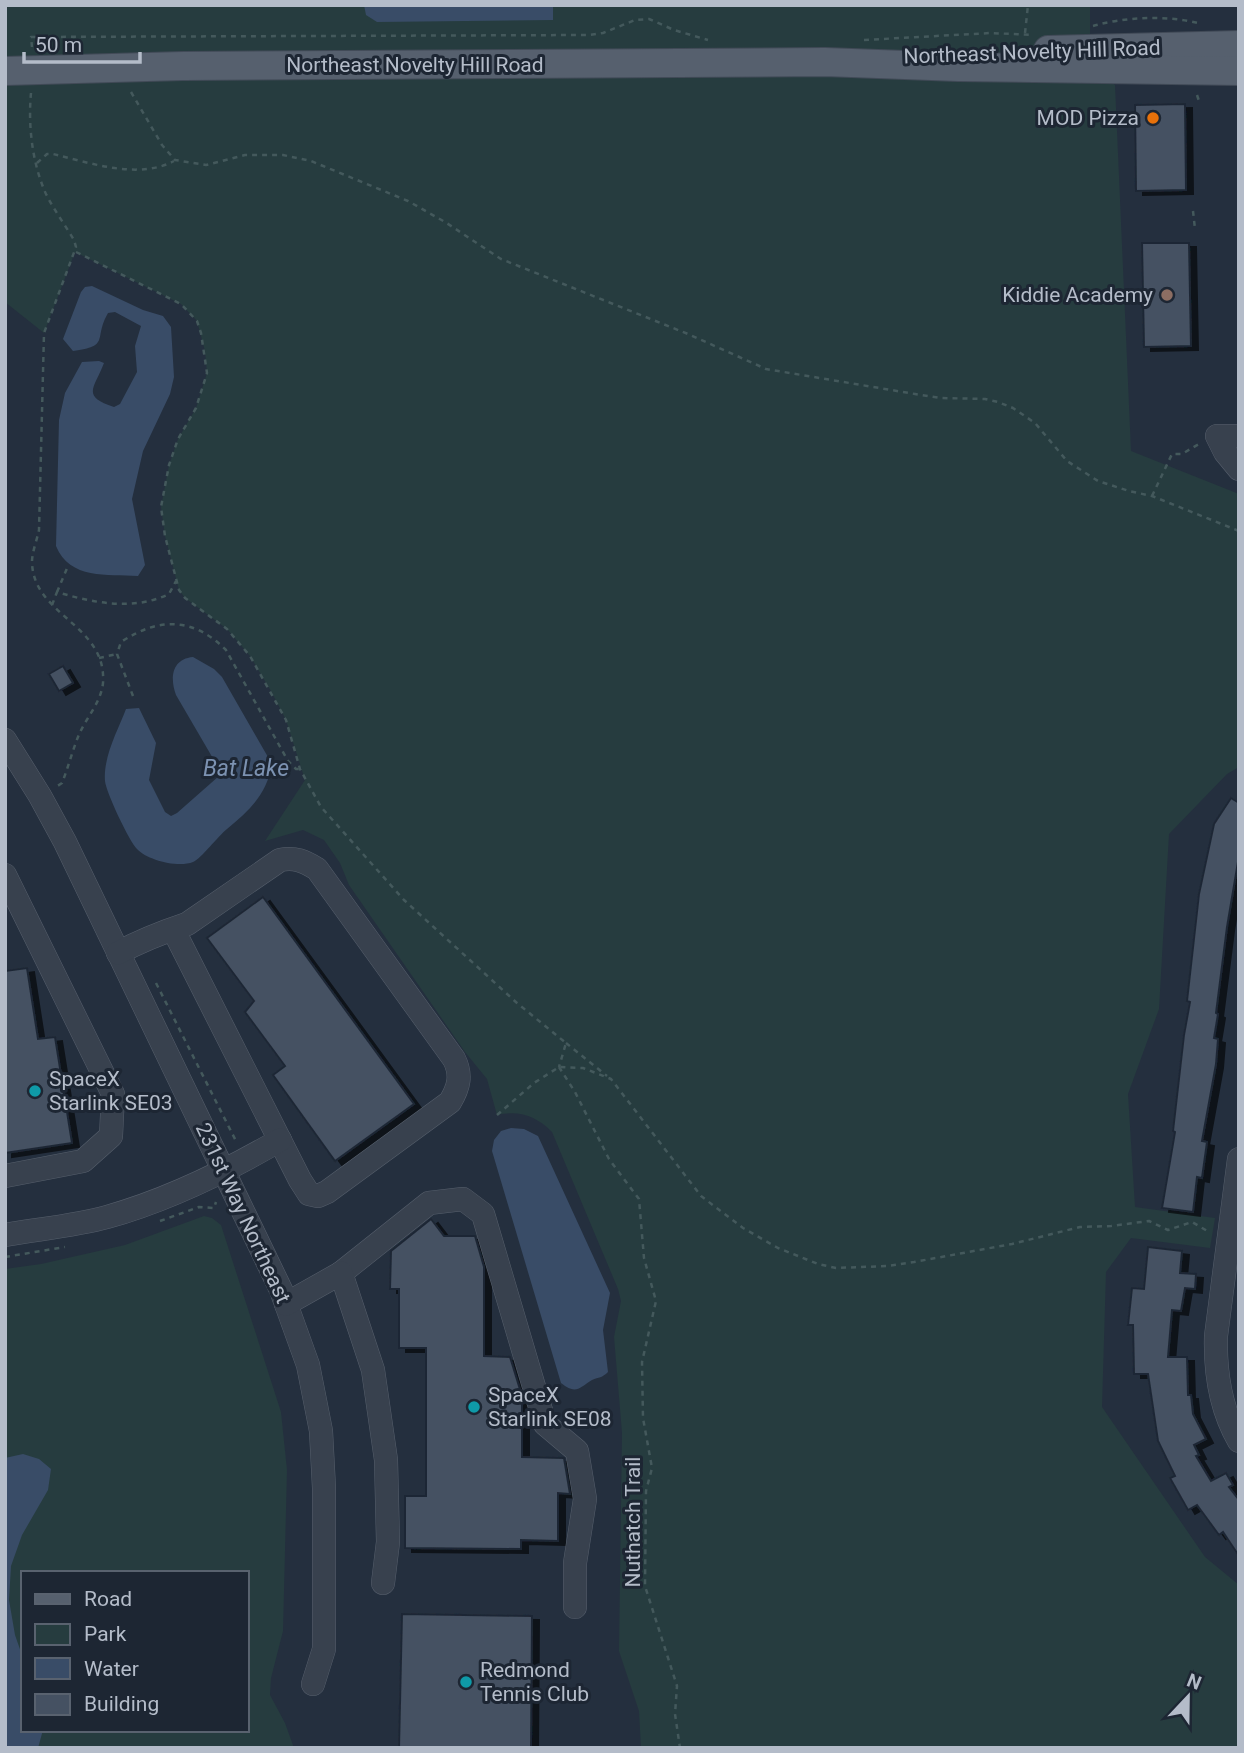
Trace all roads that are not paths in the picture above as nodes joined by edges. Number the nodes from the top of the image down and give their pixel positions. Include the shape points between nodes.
1 (1239, 45) edge
2 (825, 62) junction
3 (5, 71) edge
4 (1239, 71) edge
5 (1221, 437) edge
6 (1239, 469) edge
7 (5, 740) edge
8 (5, 875) edge
9 (173, 929) junction
10 (118, 953) junction
11 (280, 1140) junction
12 (1239, 1159) edge
13 (225, 1172) junction
14 (5, 1176) edge
15 (1235, 1227) edge
16 (5, 1235) edge
17 (341, 1273) junction
18 (286, 1304) junction
19 (1239, 1441) edge
20 (383, 1583) dead end
21 (575, 1607) dead end
22 (313, 1684) dead end

1 - 2 main road, Northeast Novelty Hill Road via 931,54
2 - 3 main road, Northeast Novelty Hill Road
2 - 4 main road, Northeast Novelty Hill Road
5 - 6 street via 1225,452
7 - 10 street, 231st Way Northeast via 59,830
8 - 14 street via 113,1094 111,1136 83,1161
9 - 10 street
9 - 11 street
9 - 11 street via 203,914 280,860 304,860 317,869 459,1069 460,1079 450,1102 318,1196 309,1194
10 - 13 street, 231st Way Northeast
11 - 13 street
12 - 15 street
13 - 16 street via 106,1218
13 - 18 street, 231st Way Northeast
15 - 19 street via 1215,1354 1222,1400
17 - 18 street
17 - 20 street via 373,1370 384,1447 388,1542
17 - 21 street via 429,1203 463,1199 483,1214 545,1424 577,1451 585,1499 575,1563
18 - 22 street, 231st Way Northeast via 308,1366 321,1431 324,1649

